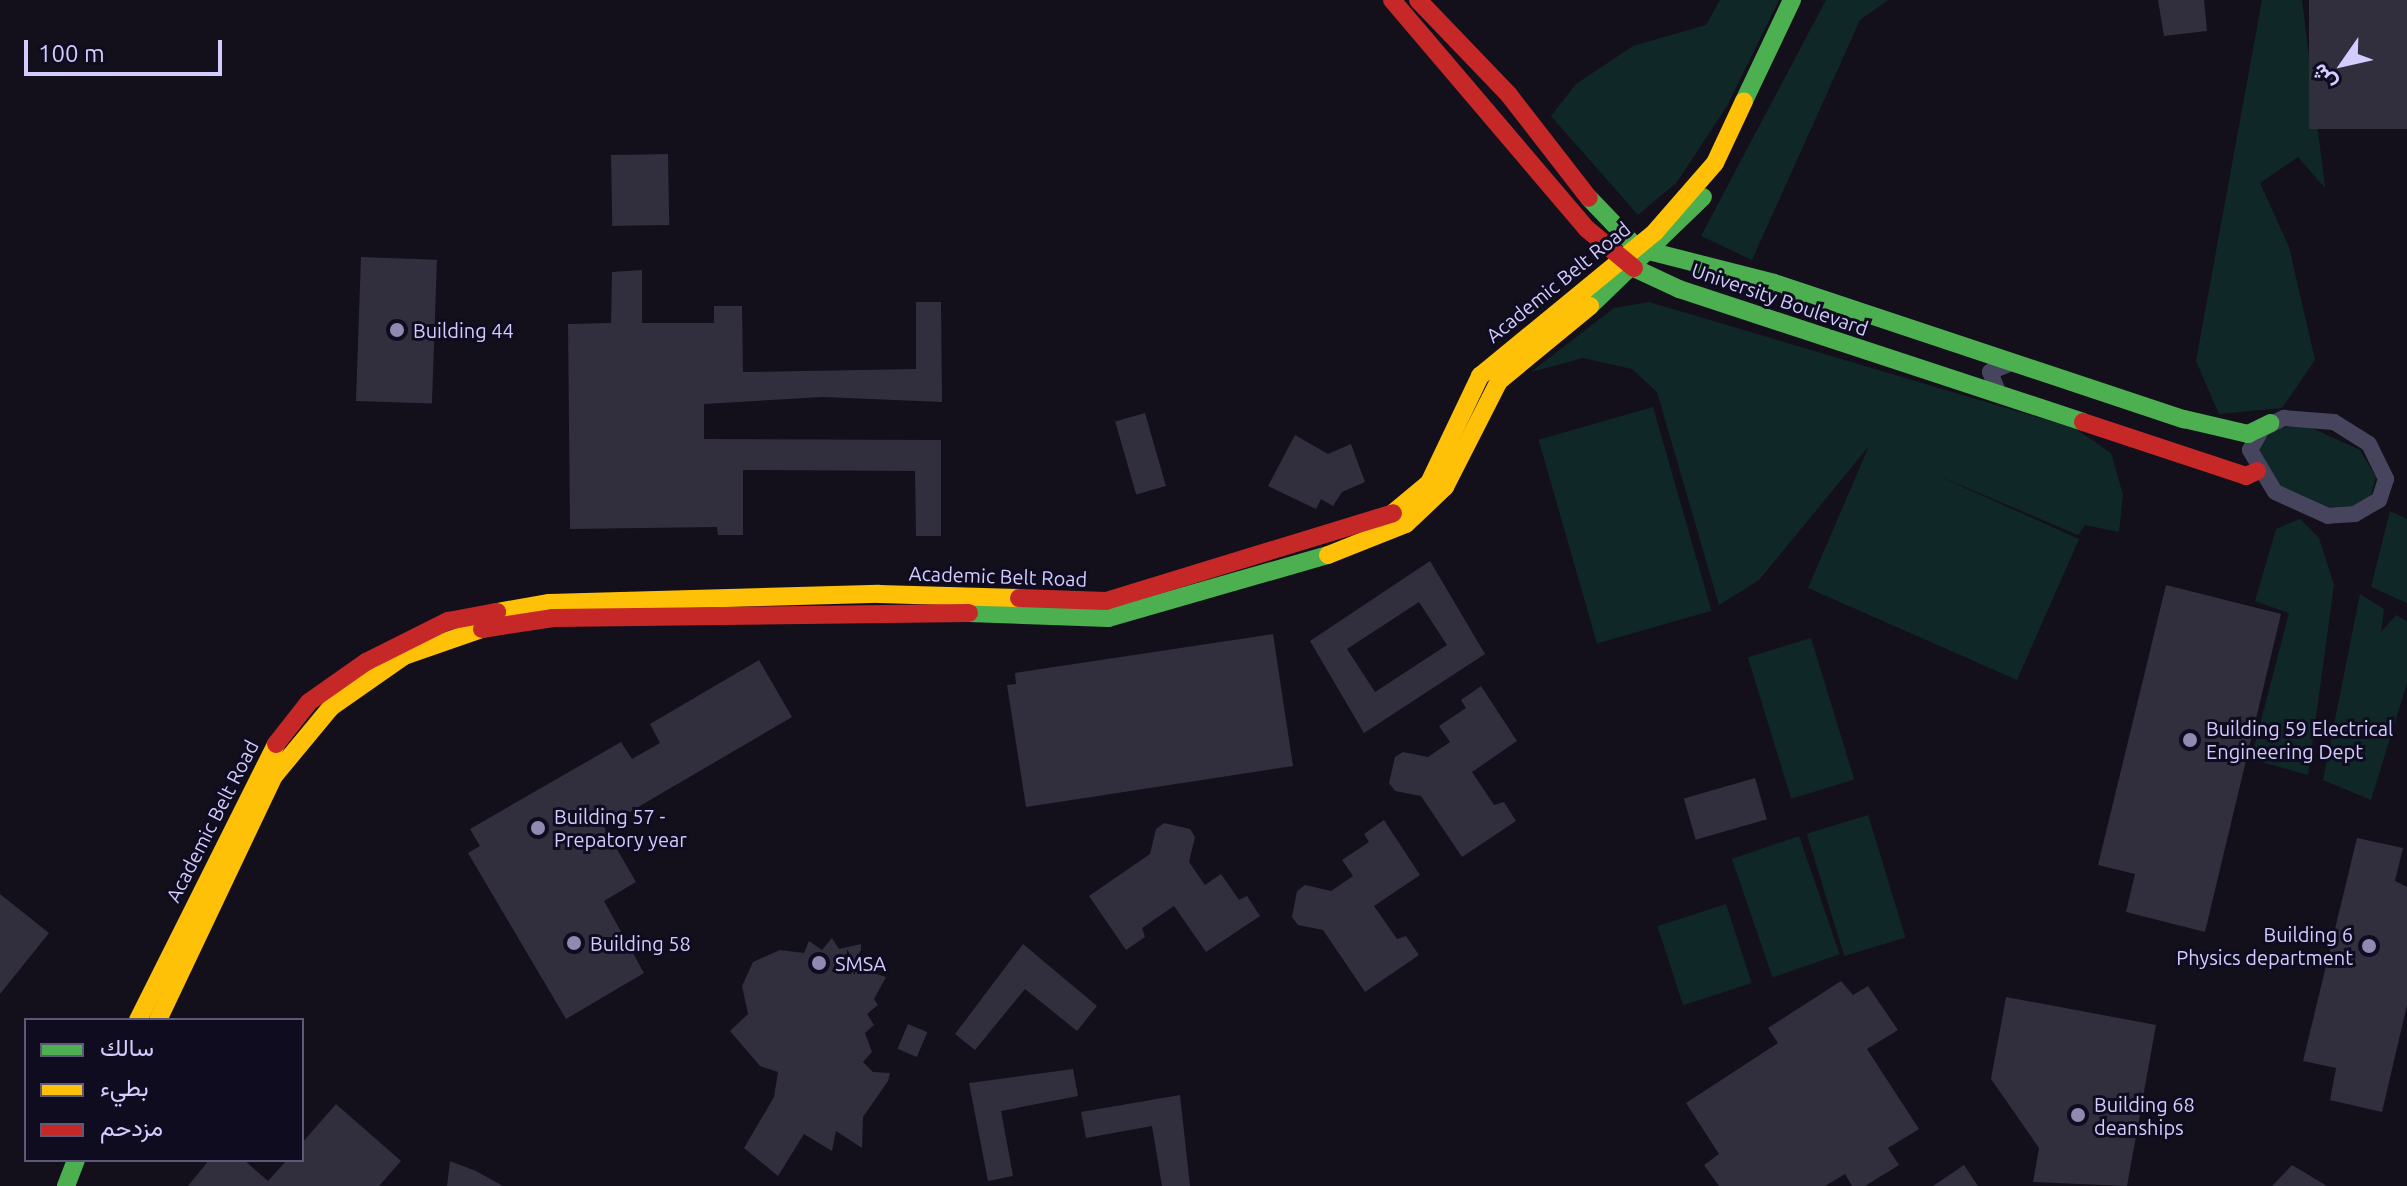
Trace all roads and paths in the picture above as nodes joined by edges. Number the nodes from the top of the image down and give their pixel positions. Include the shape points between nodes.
1 (1392, 0) edge
2 (1418, 0) edge
3 (1792, 0) edge
4 (1803, 0) edge
5 (1644, 250) junction
6 (1628, 264) junction
7 (2011, 363) junction
8 (2002, 397) junction
9 (2271, 423) junction
10 (2257, 471) junction
11 (139, 1018) edge
12 (159, 1018) edge
13 (75, 1162) edge
14 (86, 1162) edge
15 (66, 1186) edge
16 (78, 1186) edge

1 - 6 street, University Boulevard via 1587,229
2 - 5 street, University Boulevard via 1509,95 1606,220
3 - 5 street, Academic Belt Road via 1715,163
4 - 5 street, Academic Belt Road via 1724,165 1698,206
5 - 6 street, Academic Belt Road
5 - 7 street, University Boulevard via 1774,283
6 - 8 street, University Boulevard via 1679,289
6 - 11 street, Academic Belt Road via 1480,376 1417,496 1351,533 1106,601 879,594 549,603 479,612 392,645 309,702 286,727 247,792
6 - 12 street, Academic Belt Road via 1499,381 1445,487 1426,509 1390,533 1346,550 1108,618 898,610 553,618 462,632 404,656 331,707 274,776
7 - 8 street via 1990,372 1990,385
7 - 9 street, University Boulevard via 2210,426 2248,434
8 - 10 street, University Boulevard via 2246,476
9 - 10 street via 2250,450
9 - 10 street via 2302,416 2349,430 2380,459 2384,490 2379,500 2355,514 2315,514 2275,492
13 - 15 street
14 - 16 street

